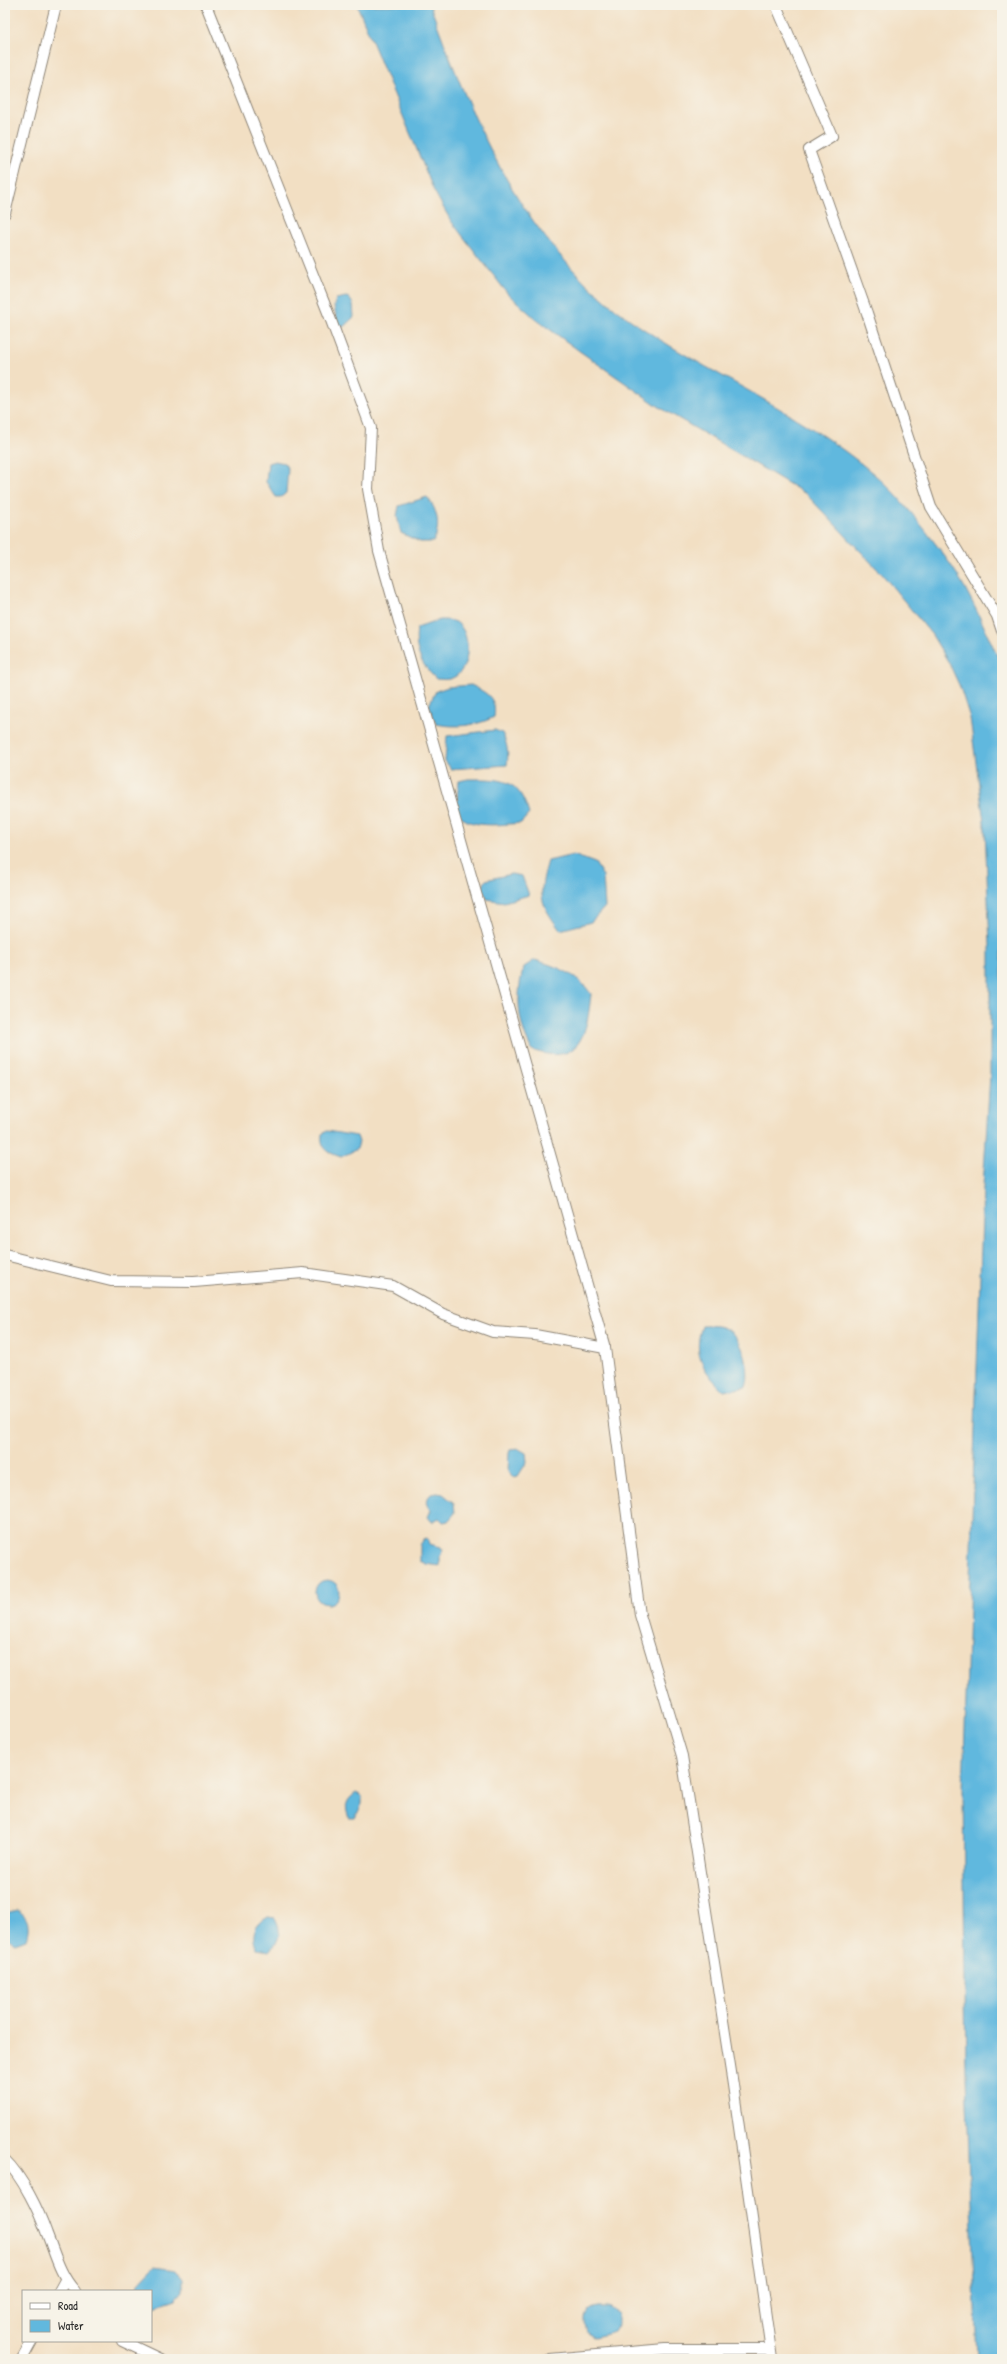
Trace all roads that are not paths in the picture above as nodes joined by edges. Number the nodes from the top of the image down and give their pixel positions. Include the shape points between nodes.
1 (56, 5) edge
2 (206, 5) edge
3 (776, 5) edge
4 (5, 213) edge
5 (1002, 630) edge
6 (5, 1255) edge
7 (605, 1348) junction
8 (5, 2160) edge
9 (65, 2280) junction
10 (60, 2290) edge
11 (74, 2290) edge
12 (31, 2342) edge
13 (124, 2342) edge
14 (771, 2354) edge
15 (22, 2359) edge
16 (160, 2359) edge
17 (550, 2359) edge

1 - 4 street
2 - 7 street via 371,428 368,489 379,551
3 - 5 street via 832,136 809,150 867,313 931,507 997,616
6 - 7 street via 111,1281 194,1282 304,1273 394,1286 443,1314 493,1332 535,1335
7 - 14 street via 640,1615 682,1756 733,2085
8 - 9 street via 15,2169 46,2230
9 - 10 street
9 - 11 street
12 - 15 street
13 - 16 street
14 - 17 street via 665,2349

